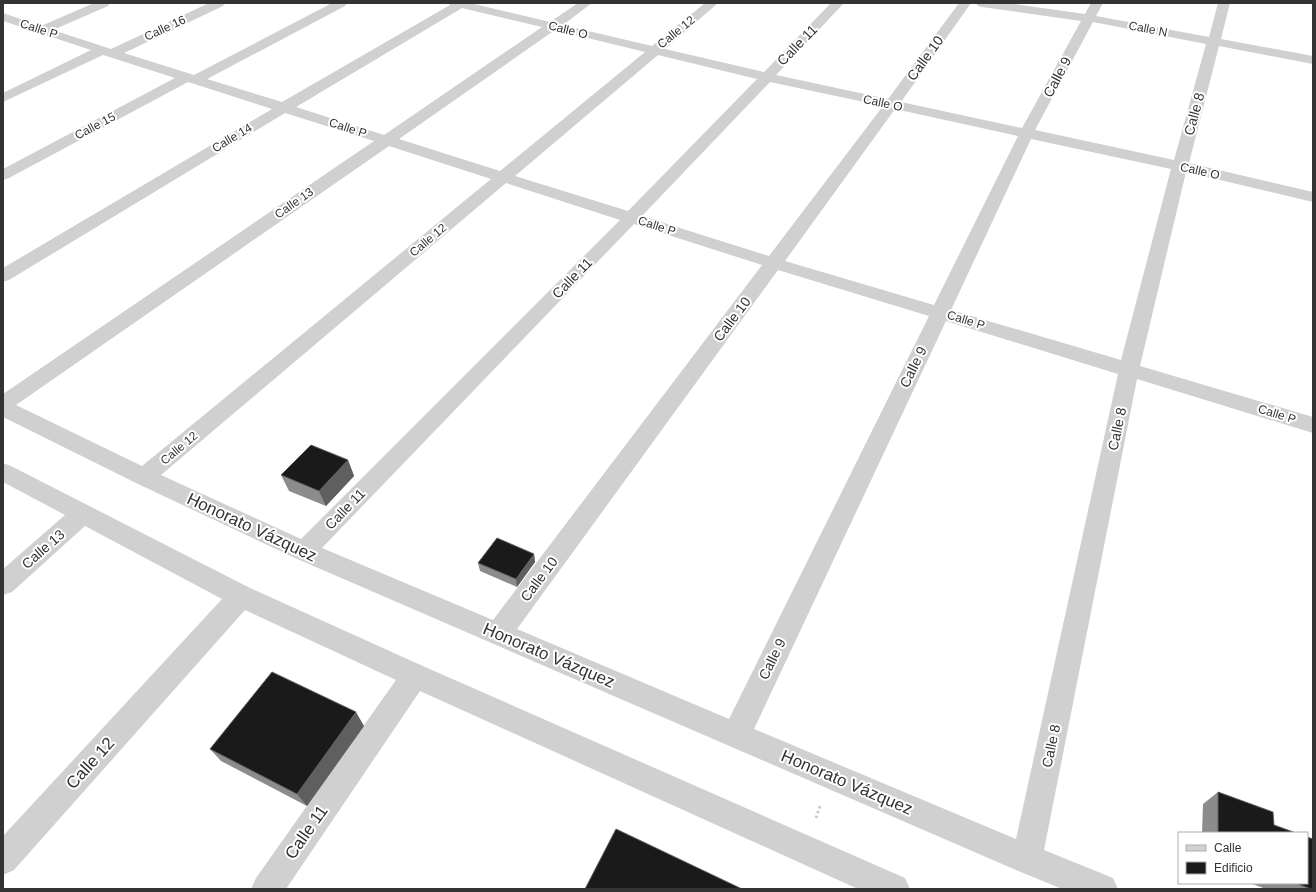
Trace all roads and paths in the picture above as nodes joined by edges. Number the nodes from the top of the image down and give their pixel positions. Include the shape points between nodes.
1 (104, 3) edge
2 (219, 3) edge
3 (341, 3) edge
4 (459, 3) edge
5 (586, 3) edge
6 (712, 3) edge
7 (838, 3) edge
8 (965, 3) edge
9 (982, 3) edge
10 (1224, 3) edge
11 (1093, 11) edge
12 (13, 24) edge
13 (552, 27) junction
14 (42, 30) junction
15 (1214, 42) junction
16 (653, 51) junction
17 (107, 52) junction
18 (1313, 60) edge
19 (191, 78) junction
20 (766, 78) junction
21 (3, 98) edge
22 (891, 105) junction
23 (283, 108) junction
24 (1026, 134) junction
25 (386, 140) junction
26 (1180, 166) junction
27 (3, 175) edge
28 (503, 177) junction
29 (1313, 197) edge
30 (631, 218) junction
31 (774, 263) junction
32 (3, 276) edge
33 (940, 312) junction
34 (1129, 370) junction
35 (3, 404) edge
36 (3, 408) edge
37 (1313, 425) edge
38 (3, 472) edge
39 (144, 477) junction
40 (82, 514) junction
41 (304, 551) junction
42 (3, 584) edge
43 (240, 596) junction
44 (498, 634) junction
45 (415, 676) junction
46 (736, 735) junction
47 (828, 774) junction
48 (808, 850) junction
49 (3, 859) edge
50 (1027, 859) junction
51 (267, 889) edge
52 (894, 889) edge
53 (1102, 889) edge

1 - 14 street
2 - 17 street, Calle 16
3 - 19 street, Calle 15
4 - 13 street, Calle O
4 - 23 street, Calle 14
5 - 13 street, Calle 13
6 - 16 street, Calle 12
7 - 20 street, Calle 11
8 - 22 street, Calle 10
9 - 11 street, Calle N
10 - 15 street, Calle 8
11 - 15 street, Calle N
11 - 24 street, Calle 9
12 - 14 street, Calle P
13 - 16 street, Calle O
13 - 25 street, Calle 13
14 - 17 street, Calle P
15 - 18 street, Calle N
15 - 26 street, Calle 8
16 - 20 street, Calle O
16 - 28 street, Calle 12
17 - 19 street, Calle P
17 - 21 street, Calle 16
19 - 23 street, Calle P
19 - 27 street, Calle 15
20 - 22 street, Calle O
20 - 30 street, Calle 11
22 - 24 street, Calle O
22 - 31 street, Calle 10
23 - 25 street, Calle P
23 - 32 street, Calle 14
24 - 26 street, Calle O
24 - 33 street, Calle 9
25 - 28 street, Calle P
25 - 35 street, Calle 13
26 - 29 street, Calle O
26 - 34 street, Calle 8
28 - 30 street, Calle P
28 - 39 street, Calle 12
30 - 31 street, Calle P
30 - 41 street, Calle 11
31 - 33 street, Calle P
31 - 44 street, Calle 10
33 - 34 street, Calle P
33 - 46 street, Calle 9
34 - 37 street, Calle P
34 - 50 street, Calle 8
36 - 39 street, Honorato Vázquez
38 - 40 street
39 - 41 street, Honorato Vázquez
40 - 42 street, Calle 13
40 - 43 street
41 - 44 street, Honorato Vázquez
43 - 45 street
43 - 49 street, Calle 12
44 - 46 street, Honorato Vázquez
45 - 48 street
45 - 51 street, Calle 11
46 - 47 street, Honorato Vázquez
47 - 48 path
47 - 50 street, Honorato Vázquez
48 - 52 street
50 - 53 street, Honorato Vázquez

